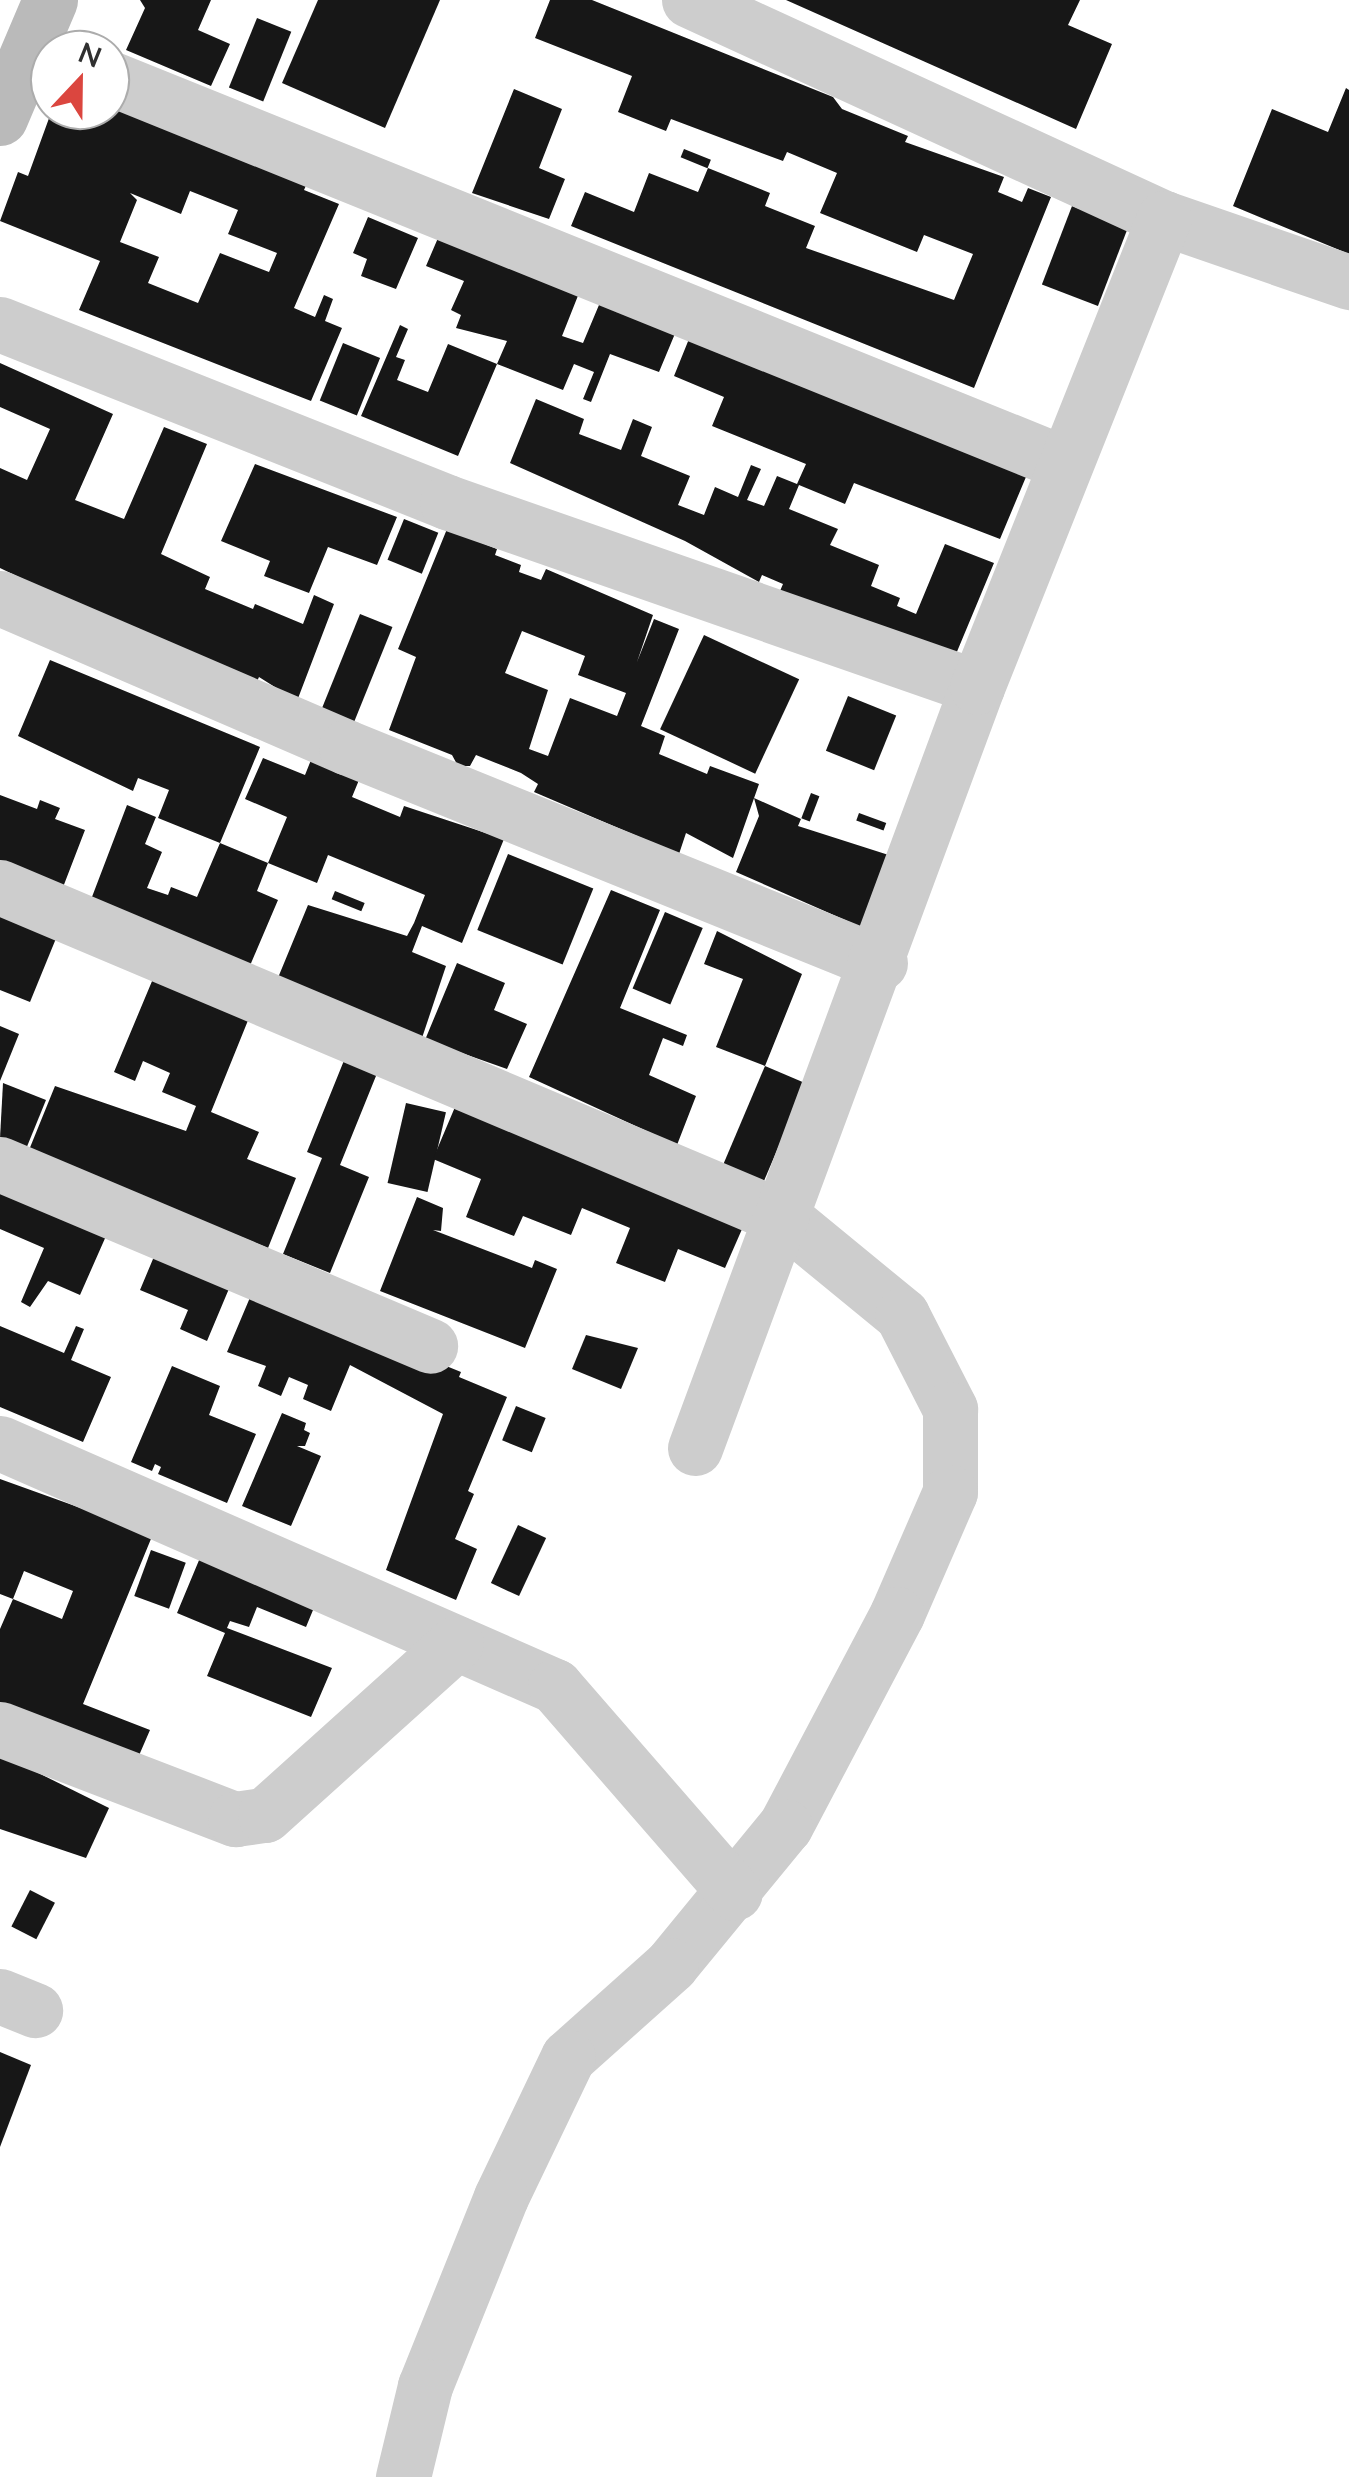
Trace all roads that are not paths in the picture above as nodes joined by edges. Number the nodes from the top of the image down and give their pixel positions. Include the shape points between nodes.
1 (689, 0) edge
2 (30, 60) edge
3 (130, 86) edge
4 (0, 118) edge
5 (1164, 218) junction
6 (1349, 282) edge
7 (0, 324) edge
8 (1064, 463) junction
9 (0, 598) edge
10 (977, 687) junction
11 (0, 887) edge
12 (880, 963) junction
13 (0, 1164) edge
14 (784, 1218) junction
15 (430, 1346) dead end
16 (0, 1443) edge
17 (695, 1448) dead end
18 (456, 1642) junction
19 (0, 1729) edge
20 (735, 1892) junction
21 (403, 2477) edge

1 - 5 street
2 - 4 main road
3 - 8 street
5 - 6 street
5 - 8 street
7 - 10 street via 447,502
8 - 10 street
9 - 12 street via 346,748
10 - 12 street
11 - 14 street
12 - 14 street
13 - 15 street
14 - 17 street
14 - 20 street via 902,1315 950,1409 950,1492 897,1614 785,1826
16 - 18 street
18 - 19 street via 265,1815 235,1818
18 - 20 street via 554,1686
20 - 21 street via 671,1965 568,2057 425,2386

